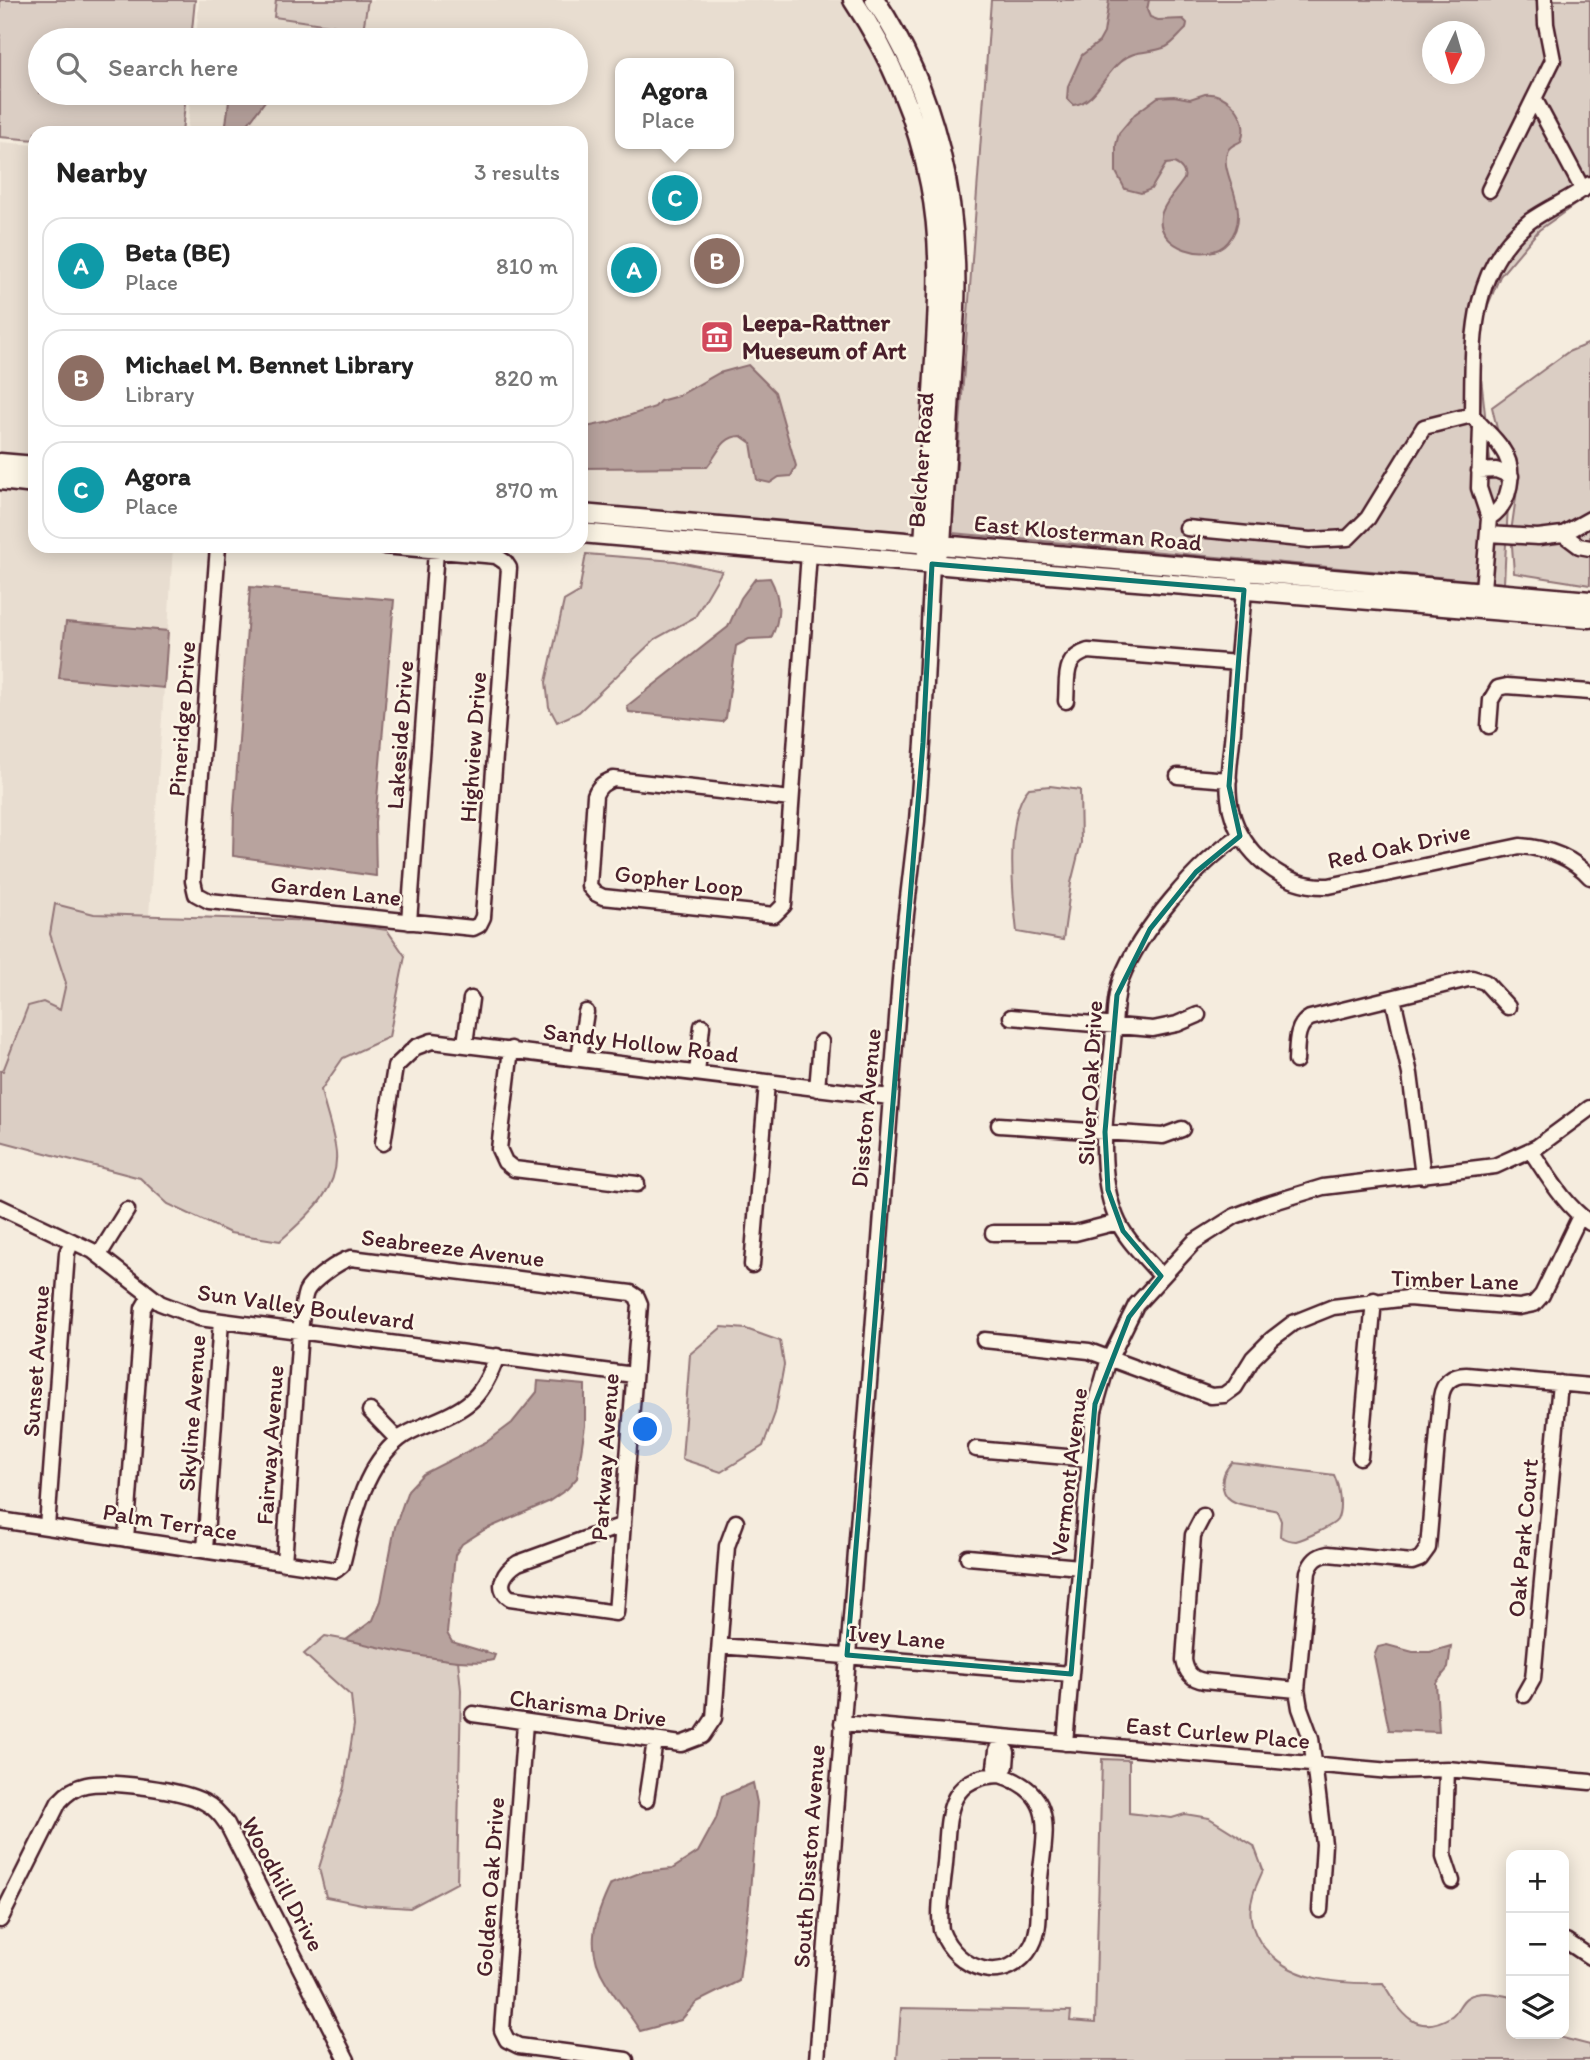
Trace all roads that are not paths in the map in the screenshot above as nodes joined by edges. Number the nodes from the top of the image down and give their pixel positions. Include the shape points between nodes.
1 (853, 0) edge
2 (875, 0) edge
3 (1545, 0) edge
4 (1535, 100) junction
5 (1587, 187) edge
6 (1489, 190) dead end
7 (1477, 421) junction
8 (0, 463) edge
9 (28, 465) edge
10 (1479, 471) junction
11 (1511, 475) junction
12 (0, 480) edge
13 (28, 483) edge
14 (588, 515) edge
15 (1489, 518) junction
16 (1590, 519) edge
17 (1187, 528) dead end
18 (588, 534) edge
19 (1488, 534) junction
20 (1568, 538) junction
21 (1590, 539) edge
22 (932, 544) junction
23 (1590, 548) edge
24 (217, 553) edge
25 (436, 553) edge
26 (460, 553) edge
27 (809, 553) junction
28 (932, 564) junction
29 (1246, 572) junction
30 (1244, 590) junction
31 (1482, 600) junction
32 (1590, 601) edge
33 (1590, 618) edge
34 (1238, 663) junction
35 (1590, 692) edge
36 (1066, 701) dead end
37 (1489, 726) dead end
38 (1178, 776) dead end
39 (1229, 780) junction
40 (791, 799) junction
41 (1240, 836) junction
42 (1590, 877) edge
43 (195, 894) joint
44 (410, 922) junction
45 (473, 928) joint
46 (1393, 998) junction
47 (471, 999) dead end
48 (1508, 1007) dead end
49 (586, 1012) dead end
50 (1198, 1015) dead end
51 (1011, 1017) dead end
52 (702, 1026) dead end
53 (1115, 1026) junction
54 (821, 1042) dead end
55 (466, 1044) junction
56 (511, 1049) junction
57 (579, 1058) junction
58 (1296, 1060) dead end
59 (697, 1073) junction
60 (767, 1083) junction
61 (817, 1089) junction
62 (890, 1097) junction
63 (1590, 1108) edge
64 (999, 1125) dead end
65 (1182, 1129) dead end
66 (1105, 1132) junction
67 (383, 1143) dead end
68 (1531, 1151) junction
69 (1423, 1175) junction
70 (637, 1184) dead end
71 (0, 1207) edge
72 (127, 1210) dead end
73 (1585, 1219) edge
74 (1118, 1222) junction
75 (993, 1233) dead end
76 (72, 1241) junction
77 (99, 1255) junction
78 (752, 1265) dead end
79 (1161, 1276) junction
80 (150, 1296) junction
81 (1374, 1300) junction
82 (640, 1304) joint
83 (221, 1321) junction
84 (300, 1331) junction
85 (984, 1340) dead end
86 (498, 1356) junction
87 (1111, 1357) junction
88 (634, 1375) junction
89 (1560, 1383) junction
90 (1590, 1386) edge
91 (370, 1411) dead end
92 (398, 1440) junction
93 (976, 1449) dead end
94 (1360, 1457) dead end
95 (1089, 1459) junction
96 (1203, 1516) dead end
97 (0, 1520) edge
98 (736, 1522) dead end
99 (623, 1525) junction
100 (47, 1527) junction
101 (126, 1539) junction
102 (205, 1550) junction
103 (968, 1557) dead end
104 (284, 1563) junction
105 (1080, 1567) junction
106 (720, 1646) junction
107 (847, 1655) junction
108 (1071, 1674) junction
109 (1297, 1690) junction
110 (1524, 1695) dead end
111 (473, 1714) dead end
112 (525, 1723) junction
113 (842, 1723) junction
114 (655, 1741) junction
115 (1001, 1742) junction
116 (1065, 1743) junction
117 (1313, 1764) junction
118 (1447, 1769) junction
119 (1000, 1772) junction
120 (1590, 1782) edge
121 (646, 1800) dead end
122 (1452, 1881) dead end
123 (1320, 1910) dead end
124 (0, 1920) edge
125 (1590, 1943) edge
126 (1590, 1957) edge
127 (348, 2060) edge
128 (626, 2060) edge
129 (817, 2060) edge

1 - 22 main road, Belcher Road via 896,75 931,186 938,295
2 - 22 main road, Belcher Road via 924,96 952,206 956,284
3 - 4 street via 1553,60
4 - 5 street
4 - 6 street
5 - 7 street via 1517,232 1491,271 1475,318
7 - 10 street
7 - 11 street via 1502,449
7 - 17 street via 1424,427 1368,518 1349,538 1310,540
8 - 9 main road
10 - 11 street
10 - 15 street via 1479,488
11 - 15 street via 1508,497
12 - 13 main road
14 - 22 main road, East Klosterman Road
15 - 19 street
16 - 20 street
18 - 27 main road, East Klosterman Road
19 - 20 street
19 - 31 street
20 - 21 street
20 - 23 street
22 - 28 main road, Belcher Road
22 - 29 main road, East Klosterman Road
24 - 43 street, Pineridge Drive
25 - 44 street, Lakeside Drive
26 - 45 street, Highview Drive via 496,556 508,566 483,917
27 - 28 main road, East Klosterman Road
27 - 40 street, Gopher Loop
28 - 30 main road, East Klosterman Road
28 - 62 street, Disston Avenue via 917,821
29 - 30 street, Red Oak Drive
29 - 31 main road, East Klosterman Road
30 - 31 main road, East Klosterman Road
30 - 34 street, Red Oak Drive
31 - 32 main road, East Klosterman Road
31 - 33 main road, East Klosterman Road
34 - 36 street via 1088,650 1068,665
34 - 39 street, Red Oak Drive
35 - 37 street via 1498,688
38 - 39 street
39 - 41 street, Red Oak Drive via 1230,806
40 - 40 street, Gopher Loop via 784,905 774,915 603,897 589,886 595,795 598,787 613,779
41 - 42 street, Red Oak Drive via 1277,873 1318,886 1520,846 1554,853
41 - 53 street, Silver Oak Drive via 1196,872 1142,941 1119,986
43 - 44 street, Garden Lane via 209,901
44 - 45 street, Garden Lane
46 - 48 street via 1472,978 1485,982
46 - 58 street via 1303,1022
46 - 69 street via 1410,1074
47 - 55 street
49 - 57 street
50 - 53 street via 1161,1028
51 - 53 street
52 - 59 street
53 - 66 street, Silver Oak Drive
54 - 61 street
55 - 56 street, Sandy Hollow Road
55 - 67 street, Sandy Hollow Road via 426,1042 415,1046 395,1067
56 - 57 street, Sandy Hollow Road
56 - 70 street via 499,1149 505,1162 514,1169
57 - 59 street, Sandy Hollow Road
59 - 60 street, Sandy Hollow Road
60 - 61 street, Sandy Hollow Road
60 - 78 street
61 - 62 street, Sandy Hollow Road
62 - 107 street, Disston Avenue
63 - 68 street, Vermont Avenue
64 - 66 street
65 - 66 street via 1163,1136
66 - 74 street, Silver Oak Drive via 1107,1180
68 - 69 street, Vermont Avenue via 1488,1167
68 - 73 street via 1559,1192
69 - 79 street, Vermont Avenue via 1323,1187 1235,1216 1194,1241
71 - 76 street, Sun Valley Boulevard
72 - 77 street
73 - 81 street, Timber Lane via 1542,1295 1530,1305
74 - 75 street via 1075,1233
74 - 79 street, Silver Oak Drive
76 - 77 street, Sun Valley Boulevard
76 - 100 street, Sunset Avenue via 67,1253
77 - 80 street, Sun Valley Boulevard
79 - 87 street, Vermont Avenue via 1136,1305
80 - 83 street, Sun Valley Boulevard via 182,1312
80 - 101 street via 143,1308
81 - 87 street, Timber Lane via 1332,1307 1293,1323 1262,1348 1235,1387 1224,1395 1204,1395
81 - 94 street
82 - 84 street, Seabreeze Avenue via 631,1293 358,1257 344,1260 310,1287
82 - 88 street, Parkway Avenue
83 - 84 street, Sun Valley Boulevard
83 - 102 street, Skyline Avenue
84 - 86 street, Sun Valley Boulevard
84 - 104 street, Fairway Avenue
85 - 87 street, Timber Lane via 1078,1348
86 - 88 street, Sun Valley Boulevard
86 - 92 street via 482,1390 464,1408
87 - 95 street, Vermont Avenue via 1095,1404
88 - 99 street, Parkway Avenue
89 - 90 street
89 - 109 street via 1466,1375 1449,1380 1441,1397 1425,1555 1412,1562 1328,1554 1314,1559 1308,1572
89 - 110 street, Oak Park Court via 1533,1679
91 - 92 street
92 - 104 street, Palm Terrace via 374,1468 342,1565 333,1571
93 - 95 street
95 - 105 street, Vermont Avenue
96 - 109 street via 1193,1535 1187,1671 1204,1681
97 - 100 street, Palm Terrace
98 - 106 street via 727,1546
99 - 99 street, Parkway Avenue via 616,1613 510,1598 501,1589 509,1570 518,1563
100 - 101 street, Palm Terrace
101 - 102 street, Palm Terrace
102 - 104 street, Palm Terrace
103 - 105 street
105 - 108 street, Vermont Avenue
106 - 107 street, Ivey Lane
106 - 114 street, Charisma Drive via 714,1718 707,1731 681,1744
107 - 108 street, Ivey Lane
107 - 113 street, South Disston Avenue
108 - 116 street, Vermont Avenue
109 - 117 street via 1311,1738
111 - 112 street, Charisma Drive
112 - 114 street, Charisma Drive
112 - 128 street, Golden Oak Drive via 502,2030 507,2040 519,2046
113 - 115 street, East Curlew Place
113 - 129 street, South Disston Avenue
114 - 121 street
115 - 116 street, East Curlew Place
115 - 119 street via 995,1762
116 - 117 street, East Curlew Place
117 - 118 street, East Curlew Place via 1390,1771
117 - 123 street via 1324,1844
118 - 120 street, East Curlew Place
118 - 122 street via 1444,1857
119 - 119 street via 962,1790 953,1800 947,1825 941,1930 957,1957 985,1969 1005,1968 1020,1959 1033,1943 1038,1925 1045,1817 1030,1790
124 - 127 street, Woodhill Drive via 59,1802 71,1792 97,1783 197,1798 227,1824
125 - 126 street via 1566,1941

